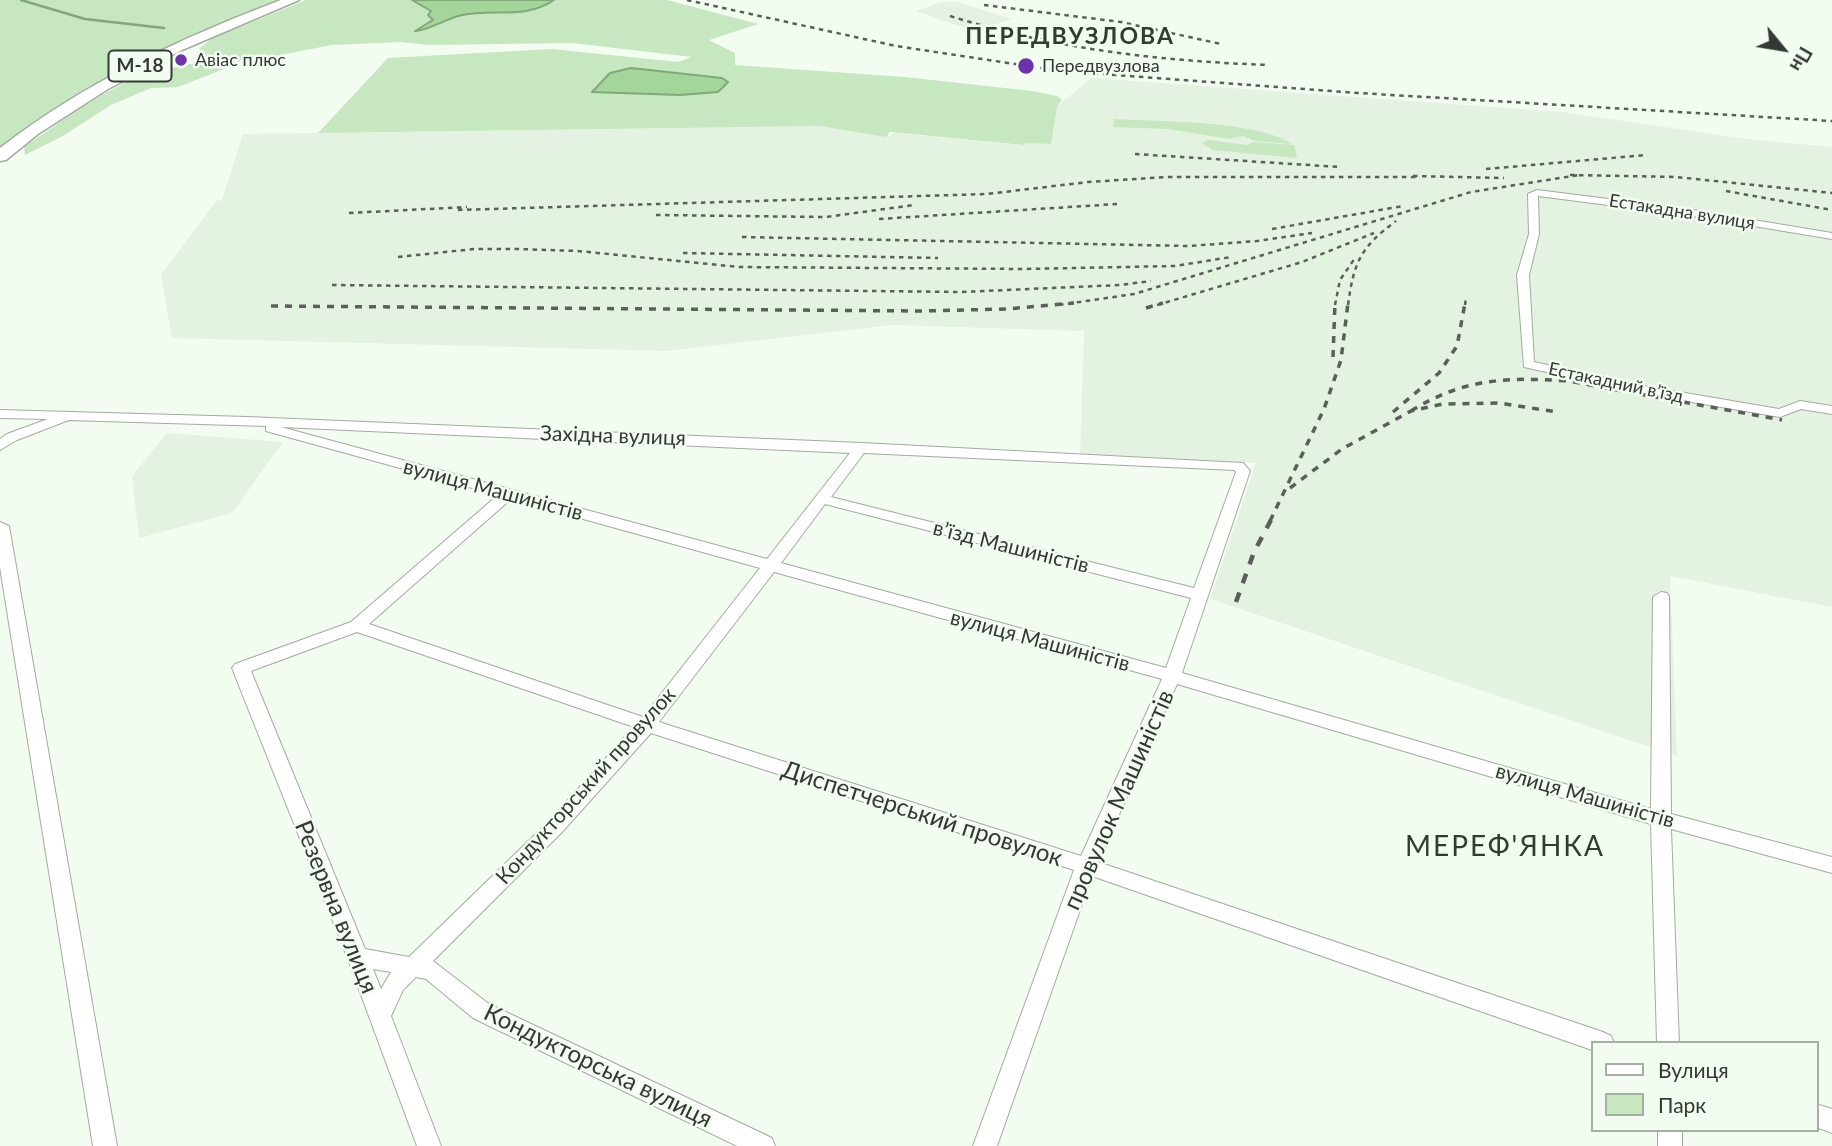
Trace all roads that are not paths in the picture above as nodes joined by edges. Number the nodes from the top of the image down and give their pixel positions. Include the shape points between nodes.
1 (293, 0) edge
2 (0, 156) edge
3 (1532, 194) joint
4 (1832, 236) edge
5 (1832, 410) edge
6 (0, 414) edge
7 (72, 415) junction
8 (247, 421) junction
9 (0, 446) edge
10 (862, 447) junction
11 (1226, 463) joint
12 (509, 493) junction
13 (822, 499) junction
14 (0, 524) edge
15 (768, 567) junction
16 (1200, 595) junction
17 (1661, 597) dead end
18 (357, 626) junction
19 (1172, 676) junction
20 (647, 725) junction
21 (1661, 819) junction
22 (1832, 865) edge
23 (1086, 866) junction
24 (358, 957) junction
25 (412, 967) junction
26 (380, 1016) junction
27 (1597, 1041) edge
28 (1668, 1041) edge
29 (105, 1146) edge
30 (429, 1146) edge
31 (763, 1146) edge
32 (985, 1146) edge

1 - 2 highway, М-18 via 141,65 60,113
3 - 4 street, Естакадна вулиця via 1687,212
3 - 5 street, Естакадний в’їзд via 1534,234 1523,275 1528,364 1780,413 1800,405
6 - 7 street, Західна вулиця
7 - 8 street, Західна вулиця
7 - 9 street via 12,437
8 - 10 street, Західна вулиця
8 - 12 street, вулиця Машиністів
10 - 11 street, Західна вулиця
10 - 13 street, Кондукторський провулок
11 - 16 street, провулок Машиністів via 1243,471
12 - 15 street, вулиця Машиністів
12 - 18 street
13 - 15 street, Кондукторський провулок
13 - 16 street, в’їзд Машиністів
14 - 29 street
15 - 19 street, вулиця Машиністів
15 - 20 street, Кондукторський провулок
16 - 19 street, провулок Машиністів
17 - 21 street
18 - 20 street, Диспетчерський провулок
18 - 24 street, Резервна вулиця via 241,668
19 - 21 street, вулиця Машиністів
19 - 23 street, провулок Машиністів
20 - 23 street, Диспетчерський провулок
20 - 25 street, Кондукторський провулок via 555,827
21 - 22 street, вулиця Машиністів
21 - 28 street
23 - 27 street, Диспетчерський провулок
23 - 32 street, провулок Машиністів
24 - 25 street, Кондукторська вулиця
24 - 26 street, Резервна вулиця
25 - 26 street, Кондукторський провулок via 395,982
25 - 31 street, Кондукторська вулиця via 431,970 481,1012
26 - 30 street, Резервна вулиця

